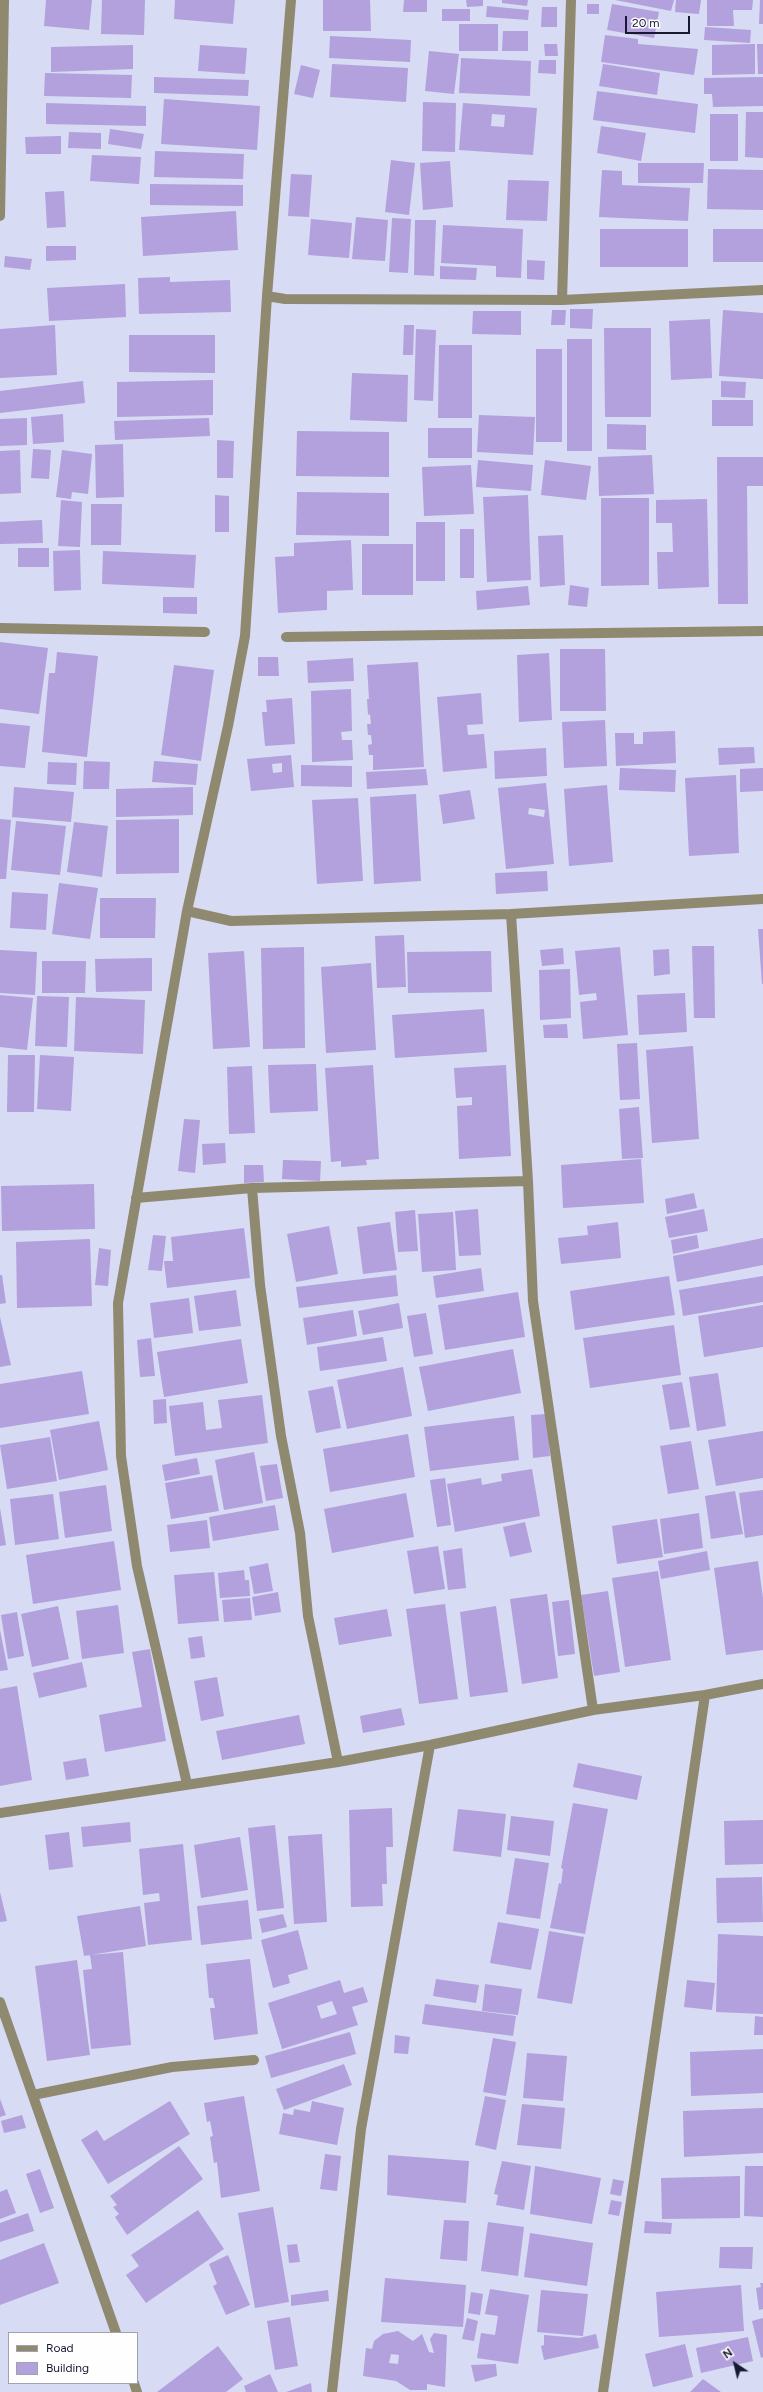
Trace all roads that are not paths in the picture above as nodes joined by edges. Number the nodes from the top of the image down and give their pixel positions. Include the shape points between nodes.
1 (4, 0) edge
2 (291, 0) edge
3 (571, 0) edge
4 (0, 216) edge
5 (763, 290) edge
6 (267, 296) junction
7 (562, 300) junction
8 (0, 628) edge
9 (763, 631) edge
10 (205, 632) dead end
11 (286, 637) dead end
12 (763, 899) edge
13 (188, 911) junction
14 (511, 914) junction
15 (528, 1181) junction
16 (252, 1188) junction
17 (136, 1198) junction
18 (763, 1684) edge
19 (705, 1695) junction
20 (593, 1710) junction
21 (430, 1745) junction
22 (338, 1762) junction
23 (187, 1784) junction
24 (0, 1813) edge
25 (0, 2002) edge
26 (254, 2060) dead end
27 (33, 2095) junction
28 (116, 2332) edge
29 (332, 2392) edge
30 (603, 2392) edge

1 - 4 street
2 - 6 street
3 - 7 street
5 - 7 street
6 - 7 street via 285,299
6 - 13 street via 245,636
8 - 10 street
9 - 11 street
12 - 14 street
13 - 14 street via 231,921
13 - 17 street
14 - 15 street
15 - 16 street
15 - 20 street via 533,1301
16 - 17 street
16 - 22 street via 260,1285 281,1436 300,1533 308,1616
17 - 23 street via 118,1303 121,1456 138,1566
18 - 19 street
19 - 20 street
19 - 30 street
20 - 21 street
21 - 22 street
21 - 29 street via 361,2129
22 - 23 street
23 - 24 street
25 - 27 street
26 - 27 street via 172,2067
27 - 28 street

